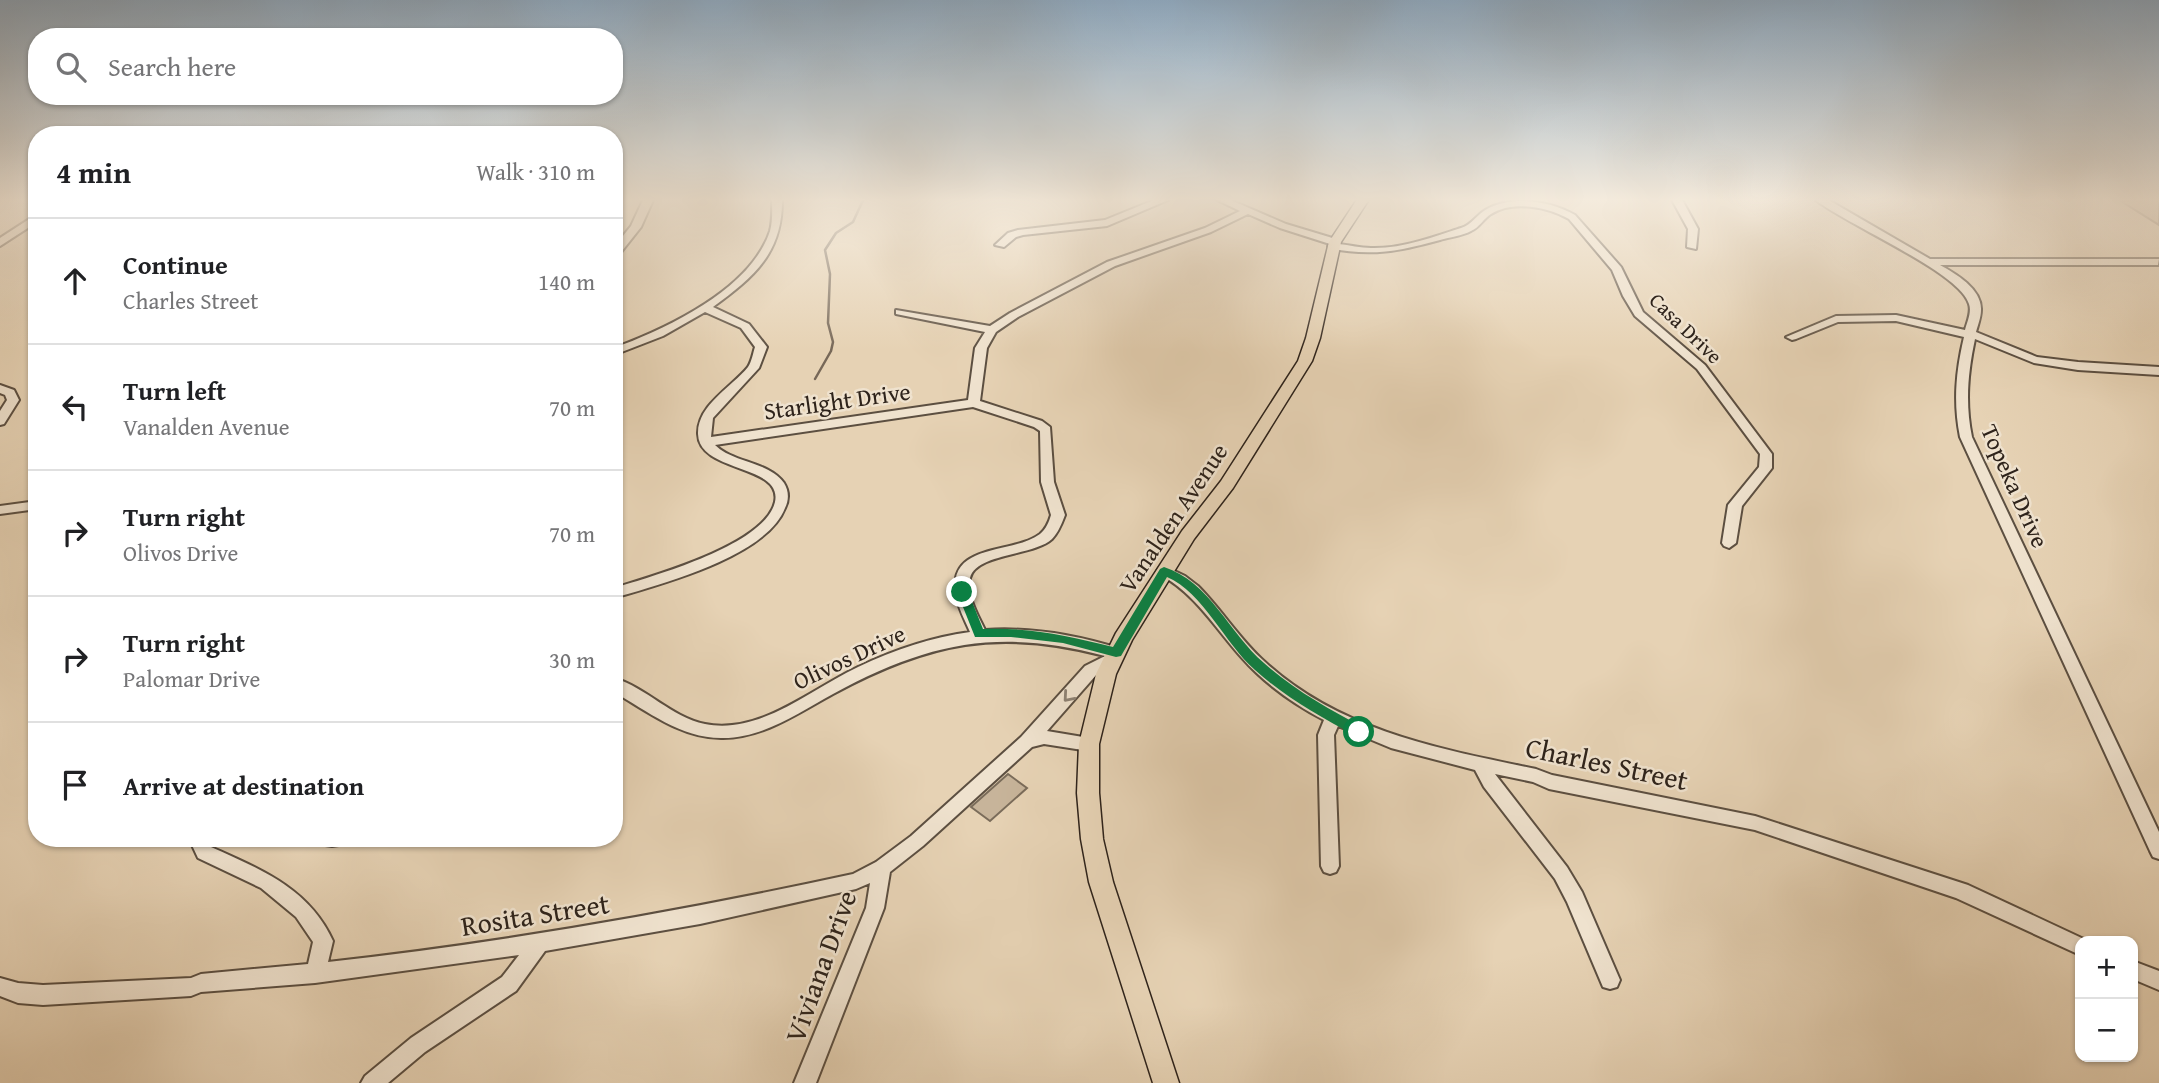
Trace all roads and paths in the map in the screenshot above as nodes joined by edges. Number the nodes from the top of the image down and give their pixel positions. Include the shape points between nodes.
1 (766, 249) edge
2 (1157, 249) edge
3 (1333, 249) edge
4 (1359, 249) edge
5 (1396, 249) edge
6 (1600, 249) edge
7 (1906, 249) edge
8 (2158, 261) edge
9 (1929, 262) junction
10 (704, 308) junction
11 (900, 312) dead end
12 (992, 330) junction
13 (1970, 334) junction
14 (1792, 337) dead end
15 (623, 349) edge
16 (2159, 370) edge
17 (0, 388) edge
18 (974, 403) junction
19 (0, 421) edge
20 (706, 442) junction
21 (28, 506) edge
22 (0, 510) edge
23 (1729, 543) dead end
24 (1164, 571) junction
25 (623, 590) edge
26 (979, 634) junction
27 (1115, 655) junction
28 (623, 689) edge
29 (1333, 718) junction
30 (1027, 742) junction
31 (1088, 744) junction
32 (1481, 765) junction
33 (202, 847) edge
34 (2159, 851) edge
35 (1330, 866) dead end
36 (882, 868) junction
37 (539, 944) junction
38 (2075, 944) edge
39 (2138, 972) edge
40 (315, 974) junction
41 (1610, 981) dead end
42 (2159, 981) edge
43 (0, 986) edge
44 (372, 1083) edge
45 (806, 1083) edge
46 (1166, 1083) edge

1 - 10 street via 737,283
2 - 12 street via 1101,269
3 - 24 main road, Vanalden Avenue via 1305,361 1227,484
4 - 5 street, Casa Drive
6 - 23 street, Casa Drive via 1618,269 1639,314 1701,367 1766,454 1765,468 1735,505
7 - 9 street, Topeka Drive
8 - 9 street
9 - 13 street, Topeka Drive via 1960,282 1974,300
10 - 15 street via 653,338
10 - 20 street via 741,322 755,333 761,348 755,366 707,417 703,426
11 - 12 street
12 - 18 street via 981,348
13 - 14 street via 1896,318 1856,316 1825,322
13 - 16 street via 2056,364
13 - 34 street, Topeka Drive via 1960,393 1966,437
17 - 19 street via 13,400
18 - 20 street, Starlight Drive
18 - 26 street via 1046,430 1043,463 1058,515 1042,540 993,553 971,565 962,592
20 - 25 street via 716,455 773,478 780,487 778,510 753,536 715,560
21 - 22 street
24 - 27 main road, Vanalden Avenue
24 - 29 street, Charles Street via 1193,588 1259,666
26 - 27 street, Olivos Drive via 1011,632 1063,639
26 - 28 street, Olivos Drive via 912,651 778,718 730,731 693,728
27 -> 30 street, Rosita Street via 1091,670
27 - 31 main road, Vanalden Avenue
29 - 32 street, Charles Street via 1396,745
29 - 35 street via 1326,735
30 - 31 street via 1044,737
30 - 36 street, Rosita Street
31 - 46 main road, Vanalden Avenue via 1087,793 1101,882
32 - 38 street, Charles Street via 1755,823 1961,891
32 - 41 street via 1561,873
33 - 40 street via 268,882 303,911 323,941
36 - 37 street, Rosita Street via 856,881
36 - 45 street, Viviana Drive via 875,908
37 - 40 street, Rosita Street
37 - 44 street via 509,985 418,1045
39 - 42 street
40 - 43 street, Rosita Street via 43,995

